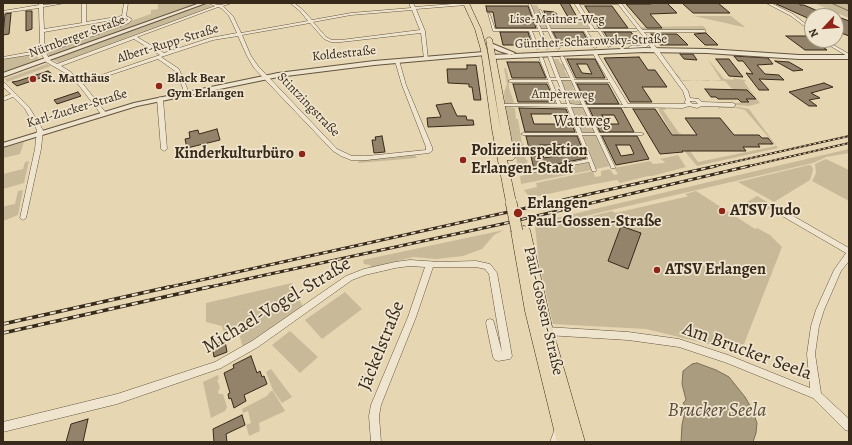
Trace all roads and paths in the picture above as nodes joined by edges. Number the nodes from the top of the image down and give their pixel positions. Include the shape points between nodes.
1 (63, 3) edge
2 (84, 3) edge
3 (126, 3) edge
4 (204, 3) edge
5 (210, 3) edge
6 (230, 3) edge
7 (301, 3) edge
8 (411, 3) edge
9 (468, 3) edge
10 (529, 3) edge
11 (576, 3) edge
12 (768, 3) edge
13 (41, 4) edge
14 (293, 4) edge
15 (218, 6) junction
16 (414, 8) junction
17 (540, 10) dead end
18 (3, 12) edge
19 (489, 14) dead end
20 (534, 16) junction
21 (542, 16) junction
22 (124, 17) junction
23 (311, 21) junction
24 (84, 23) junction
25 (804, 25) edge
26 (481, 29) junction
27 (530, 30) junction
28 (540, 30) junction
29 (550, 30) junction
30 (585, 30) junction
31 (594, 30) junction
32 (599, 30) junction
33 (636, 30) dead end
34 (642, 30) dead end
35 (41, 31) junction
36 (423, 31) junction
37 (705, 31) dead end
38 (240, 34) junction
39 (134, 37) junction
40 (591, 40) junction
41 (605, 40) junction
42 (648, 40) junction
43 (491, 45) junction
44 (609, 46) dead end
45 (631, 47) junction
46 (537, 48) dead end
47 (547, 48) dead end
48 (558, 48) dead end
49 (835, 48) edge
50 (50, 49) junction
51 (594, 49) junction
52 (655, 49) junction
53 (44, 51) junction
54 (578, 51) junction
55 (512, 53) junction
56 (488, 55) junction
57 (161, 56) junction
58 (550, 57) dead end
59 (562, 57) dead end
60 (849, 57) edge
61 (3, 58) edge
62 (541, 58) dead end
63 (426, 59) junction
64 (48, 60) junction
65 (397, 61) junction
66 (57, 66) junction
67 (3, 75) edge
68 (266, 77) junction
69 (558, 79) junction
70 (550, 80) junction
71 (574, 80) junction
72 (510, 81) dead end
73 (612, 81) junction
74 (3, 84) edge
75 (80, 84) junction
76 (685, 91) junction
77 (186, 93) junction
78 (14, 95) junction
79 (3, 99) edge
80 (160, 99) junction
81 (689, 102) junction
82 (699, 102) junction
83 (500, 105) junction
84 (559, 105) junction
85 (568, 106) junction
86 (585, 106) junction
87 (626, 106) junction
88 (733, 106) dead end
89 (103, 113) junction
90 (41, 133) junction
91 (501, 133) junction
92 (523, 134) dead end
93 (580, 134) junction
94 (598, 134) junction
95 (642, 134) dead end
96 (3, 145) edge
97 (164, 150) dead end
98 (590, 160) junction
99 (613, 167) dead end
100 (594, 170) dead end
101 (531, 172) dead end
102 (779, 211) dead end
103 (23, 218) dead end
104 (520, 231) junction
105 (849, 251) edge
106 (849, 255) edge
107 (430, 265) junction
108 (490, 322) dead end
109 (546, 331) junction
110 (816, 395) junction
111 (849, 426) edge
112 (3, 427) edge
113 (560, 437) edge
114 (376, 442) edge
115 (577, 442) edge

1 - 13 street
2 - 24 street
3 - 22 street
4 - 64 street, Nürnberger Straße
5 - 15 street, Stintzingstraße
6 - 15 street
7 - 14 street
8 - 16 street
9 - 16 street, Albert-Rupp-Straße
9 - 26 main road, Paul-Gossen-Straße
10 - 20 street
11 - 31 street
11 - 42 street via 619,3
12 - 25 street via 792,15
13 - 18 street
13 - 35 street
14 - 23 street
15 - 38 street, Stintzingstraße via 232,16
15 - 39 street
16 - 23 street, Albert-Rupp-Straße via 366,12
16 - 36 street
17 - 21 street
19 - 27 street, Lise-Meitner-Weg via 494,30
20 - 21 street
20 - 28 street
21 - 29 street
22 - 24 street
22 - 50 street via 130,19 128,22
23 - 36 street via 325,38 336,41
23 - 38 street, Albert-Rupp-Straße
24 - 35 street
26 - 43 main road, Paul-Gossen-Straße
26 - 56 main road, Paul-Gossen-Straße
27 - 28 street, Lise-Meitner-Weg
27 - 46 street
28 - 29 street, Lise-Meitner-Weg
28 - 47 street
29 - 30 street, Lise-Meitner-Weg
29 - 48 street
30 - 31 street, Lise-Meitner-Weg
30 - 40 street
31 - 32 street, Lise-Meitner-Weg
32 - 33 street, Lise-Meitner-Weg
32 - 41 street
34 - 37 street
35 - 50 street via 42,45
36 - 63 street
38 - 57 street, Albert-Rupp-Straße via 203,42
38 - 68 street, Stintzingstraße via 252,62
39 - 57 street
39 - 66 street
40 - 41 street
40 - 51 street
41 - 44 street
42 - 45 street via 646,46
42 - 52 street
43 - 55 street, Günther-Scharowsky-Straße
43 - 56 main road, Paul-Gossen-Straße
45 - 52 street, Günther-Scharowsky-Straße
45 - 54 street, Günther-Scharowsky-Straße
49 - 60 street
50 - 53 street
51 - 52 street, Günther-Scharowsky-Straße
51 - 54 street, Günther-Scharowsky-Straße
51 - 73 street
52 - 60 street, Günther-Scharowsky-Straße
52 - 76 street
53 - 61 street
53 - 64 street
54 - 55 street, Günther-Scharowsky-Straße
54 - 56 street, Günther-Scharowsky-Straße
55 - 56 street, Günther-Scharowsky-Straße
56 - 63 street, Koldestraße
56 - 83 main road, Paul-Gossen-Straße
56 - 91 main road, Paul-Gossen-Straße
57 - 75 street, Albert-Rupp-Straße
57 - 77 street via 177,70
58 - 69 street
59 - 71 street
62 - 70 street
63 - 65 street, Koldestraße
64 - 66 street
64 - 67 street, Nürnberger Straße
65 - 68 street, Koldestraße
65 - 68 street, Stintzingstraße via 429,147 428,151 363,159 343,155 335,150
66 - 75 street
68 - 77 street, Karl-Zucker-Straße
69 - 70 street
69 - 71 street
69 - 85 street
70 - 72 street
70 - 84 street
71 - 73 street
71 - 86 street
73 - 87 street
74 - 78 street
75 - 89 street
76 - 81 street
76 - 82 street
77 - 80 street, Karl-Zucker-Straße
78 - 79 street
78 - 90 street via 27,108
80 - 89 street, Karl-Zucker-Straße
80 - 97 street
81 - 82 street
81 - 87 street via 683,106
82 - 88 street
83 - 84 street, Ampèreweg
83 - 91 main road, Paul-Gossen-Straße
84 - 85 street, Ampèreweg
85 - 86 street, Ampèreweg
85 - 93 street
86 - 87 street, Ampèreweg
86 - 94 street
89 - 90 street, Karl-Zucker-Straße
90 - 96 street, Karl-Zucker-Straße
90 - 103 street
91 - 104 main road, Paul-Gossen-Straße, bridge
92 - 93 street, Wattweg
93 - 94 street, Wattweg
93 - 98 street
94 - 95 street, Wattweg
94 - 99 street
98 - 100 street
98 - 101 street
102 - 105 street
104 - 109 main road, Paul-Gossen-Straße
104 - 113 main road, Paul-Gossen-Straße via 531,305
106 - 110 street via 838,270 815,326 811,354
107 - 108 street, Michael-Vogel-Straße via 480,264 490,269 499,302 507,356 498,357
107 - 112 street, Michael-Vogel-Straße via 395,265 355,275 255,344 195,374 90,407
107 - 114 street, Jäckelstraße via 376,405
109 - 110 street, Am Brucker Seela via 628,336 679,343 728,359
109 - 115 main road, Paul-Gossen-Straße
110 - 111 street

